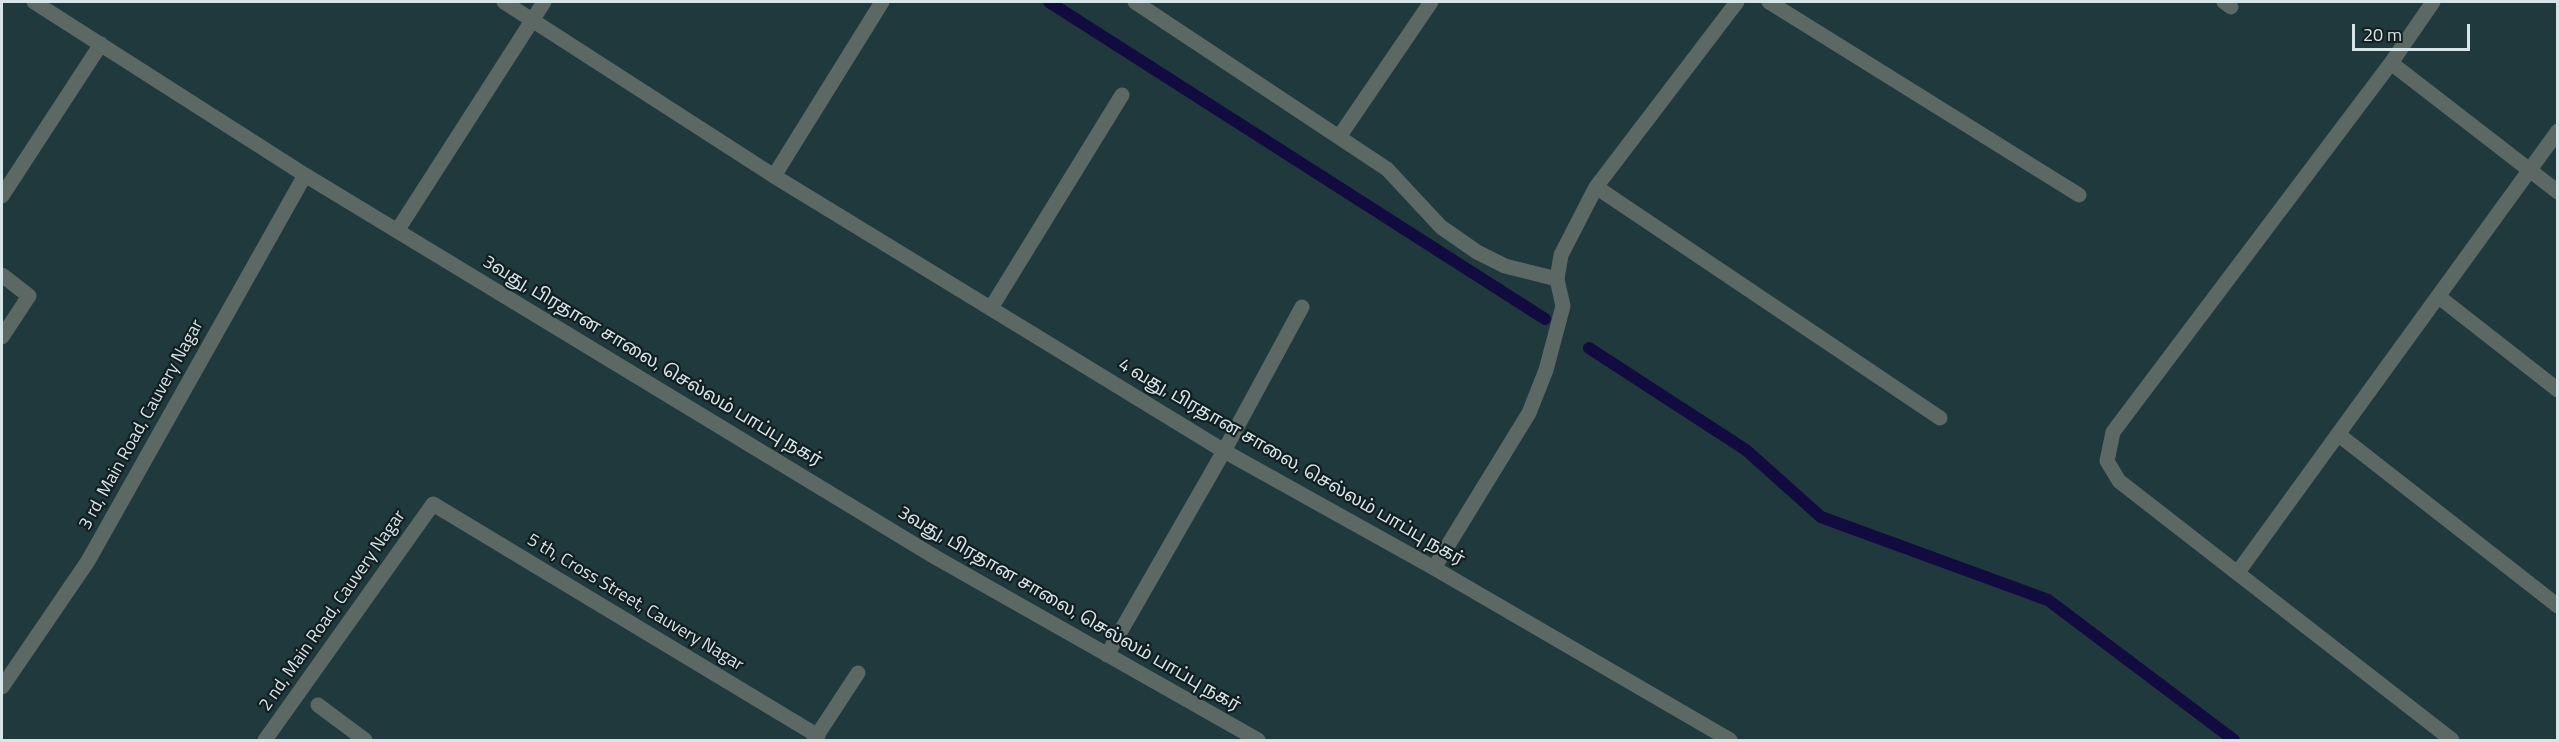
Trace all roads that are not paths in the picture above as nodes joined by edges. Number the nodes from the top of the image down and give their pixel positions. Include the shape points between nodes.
1 (34, 2) edge
2 (504, 2) edge
3 (544, 2) edge
4 (882, 2) edge
5 (1135, 2) edge
6 (1431, 2) edge
7 (1737, 2) edge
8 (1769, 2) edge
9 (2433, 2) edge
10 (532, 20) junction
11 (101, 44) junction
12 (2391, 63) junction
13 (1122, 95) dead end
14 (2558, 131) edge
15 (1340, 137) junction
16 (2529, 171) junction
17 (305, 175) junction
18 (774, 176) junction
19 (1596, 187) junction
20 (2558, 192) edge
21 (2079, 195) dead end
22 (2, 196) edge
23 (397, 231) junction
24 (2, 275) edge
25 (1557, 279) junction
26 (2439, 297) junction
27 (1302, 307) dead end
28 (991, 308) junction
29 (2, 336) edge
30 (2558, 390) edge
31 (1940, 418) dead end
32 (2338, 435) junction
33 (1224, 451) junction
34 (433, 504) joint
35 (1434, 568) junction
36 (2238, 572) junction
37 (2558, 606) edge
38 (1107, 655) junction
39 (858, 672) dead end
40 (2, 687) edge
41 (318, 705) dead end
42 (816, 738) edge
43 (265, 741) edge
44 (364, 741) edge
45 (1258, 741) edge
46 (1730, 741) edge
47 (2452, 741) edge

1 - 11 street, 3வது, பிரதான சாலை, செல்லம் பாப்பு நகர்
2 - 10 street, 4 வது, பிரதான சாலை, செல்லம் பாப்பு நகர்
3 - 10 street
4 - 18 street
5 - 15 street
6 - 15 street
7 - 19 street
8 - 21 street
9 - 12 street
10 - 18 street, 4 வது, பிரதான சாலை, செல்லம் பாப்பு நகர்
10 - 23 street
11 - 17 street, 3வது, பிரதான சாலை, செல்லம் பாப்பு நகர்
11 - 22 street
12 - 16 street
12 - 36 street via 2113,432 2107,461 2119,481
13 - 28 street
14 - 16 street
15 - 25 street via 1387,170 1441,227 1477,252 1505,266
16 - 20 street
16 - 26 street
17 - 23 street, 3வது, பிரதான சாலை, செல்லம் பாப்பு நகர்
17 - 40 street, 3 rd, Main Road, Cauvery Nagar via 88,561
18 - 28 street, 4 வது, பிரதான சாலை, செல்லம் பாப்பு நகர்
19 - 25 street via 1561,255
19 - 31 street
23 - 38 street, 3வது, பிரதான சாலை, செல்லம் பாப்பு நகர் via 935,557
24 - 29 street via 29,296
25 - 35 street via 1563,306 1546,370 1529,413
26 - 30 street
26 - 32 street
27 - 33 street
28 - 33 street, 4 வது, பிரதான சாலை, செல்லம் பாப்பு நகர்
32 - 36 street
32 - 37 street
33 - 35 street, 4 வது, பிரதான சாலை, செல்லம் பாப்பு நகர்
33 - 38 street
34 - 42 street, 5 th, Cross Street, Cauvery Nagar
34 - 43 street, 2 nd, Main Road, Cauvery Nagar
35 - 46 street, 4 வது, பிரதான சாலை, செல்லம் பாப்பு நகர்
36 - 47 street
38 - 45 street, 3வது, பிரதான சாலை, செல்லம் பாப்பு நகர்
39 - 42 street
41 - 44 street

